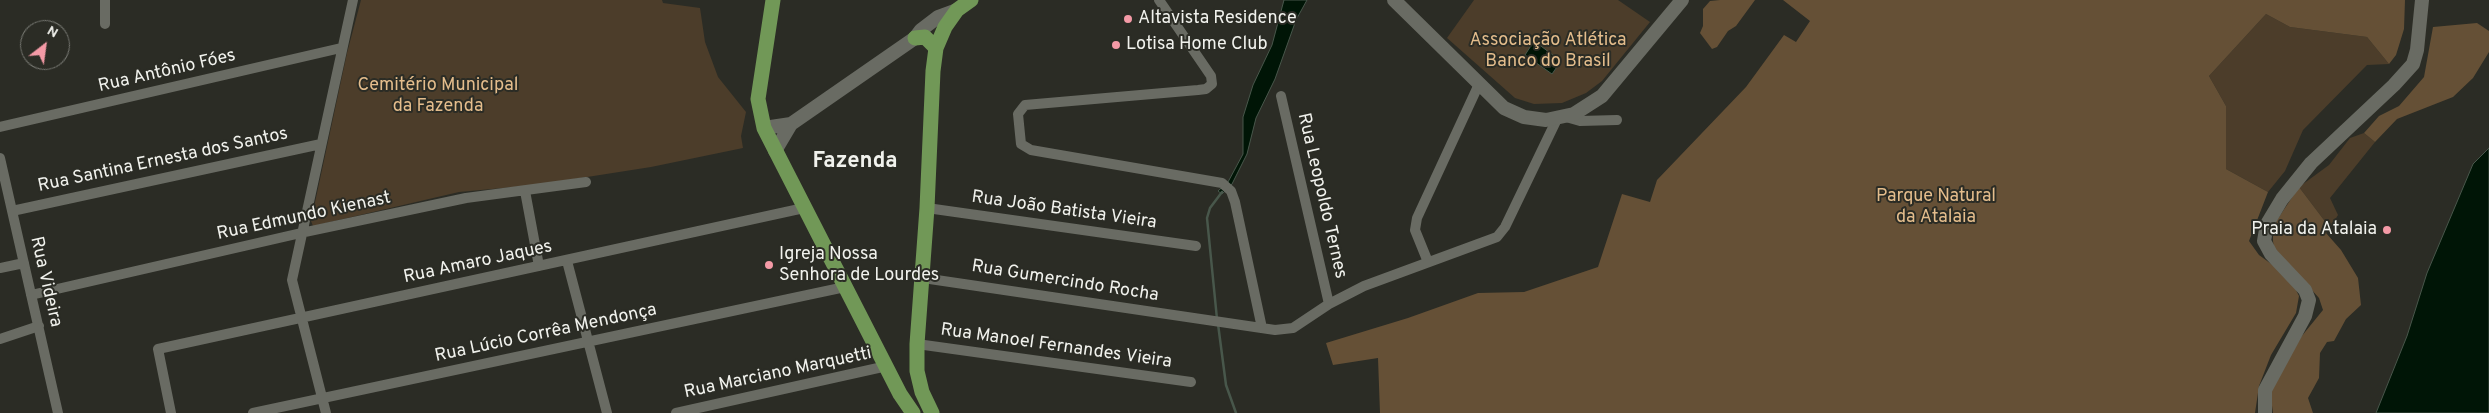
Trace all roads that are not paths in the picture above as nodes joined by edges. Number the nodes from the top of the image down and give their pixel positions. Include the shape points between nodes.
1 (105, 0) edge
2 (352, 0) edge
3 (773, 0) edge
4 (971, 0) edge
5 (1159, 0) edge
6 (1394, 0) edge
7 (1682, 0) edge
8 (2422, 0) edge
9 (957, 10) junction
10 (104, 24) dead end
11 (915, 38) junction
12 (341, 48) junction
13 (936, 48) junction
14 (1479, 84) junction
15 (1281, 96) dead end
16 (1561, 118) junction
17 (1617, 120) dead end
18 (790, 124) junction
19 (0, 127) edge
20 (764, 128) junction
21 (321, 144) junction
22 (774, 151) junction
23 (0, 158) edge
24 (586, 182) dead end
25 (525, 191) junction
26 (804, 208) junction
27 (927, 208) junction
28 (12, 211) junction
29 (301, 233) junction
30 (1196, 246) dead end
31 (568, 261) junction
32 (24, 262) junction
33 (1428, 262) junction
34 (539, 266) junction
35 (0, 268) edge
36 (923, 278) junction
37 (845, 287) junction
38 (31, 295) junction
39 (1328, 304) junction
40 (302, 318) junction
41 (38, 326) junction
42 (1262, 328) junction
43 (0, 339) edge
44 (589, 342) junction
45 (917, 344) junction
46 (890, 371) junction
47 (917, 371) junction
48 (1191, 382) dead end
49 (322, 398) junction
50 (58, 413) edge
51 (172, 413) edge
52 (253, 413) edge
53 (326, 413) edge
54 (607, 413) edge
55 (676, 413) edge
56 (913, 413) edge
57 (932, 413) edge
58 (2265, 413) edge

1 - 10 street
2 - 12 street
3 - 20 main road via 758,99
4 - 9 main road
5 - 42 street via 1211,76 1212,84 1198,90 1025,106 1018,114 1021,144 1023,147 1222,184 1231,191
6 - 14 street
7 - 16 street via 1602,96 1584,110
8 - 58 street via 2418,50 2413,64 2311,164 2282,199 2267,224 2264,240 2267,247 2305,290 2309,300 2305,316 2265,390
9 - 11 street via 938,17
9 - 13 main road
11 - 13 main road via 924,37
11 - 18 street
12 - 19 street, Rua Antônio Fóes
12 - 21 street
13 - 27 main road
14 - 16 street via 1513,112 1536,119
14 - 33 street via 1417,218 1415,230
15 - 39 street, Rua Leopoldo Ternes
16 - 17 street
16 - 33 street, Rua Gumercindo Rocha via 1502,233 1492,240
18 - 20 street
18 - 22 street
20 - 22 main road
21 - 28 street, Rua Santina Ernesta dos Santos
21 - 29 street
22 - 26 main road
23 - 28 street, Rua Videira
24 - 25 street, Rua Edmundo Kienast
25 - 29 street, Rua Edmundo Kienast via 466,198
25 - 34 street
26 - 31 street, Rua Amaro Jaques
26 - 37 main road
27 - 30 street, Rua João Batista Vieira
27 - 36 main road
28 - 32 street, Rua Videira
29 - 38 street, Rua Edmundo Kienast
29 - 40 street via 292,280
31 - 34 street, Rua Amaro Jaques
31 - 44 street
32 - 35 street
32 - 38 street, Rua Videira
33 - 39 street, Rua Gumercindo Rocha via 1364,286
34 - 40 street, Rua Amaro Jaques
36 - 42 street, Rua Gumercindo Rocha
36 - 45 main road
37 - 44 street, Rua Lúcio Corrêa Mendonça
37 - 46 main road
38 - 41 street, Rua Videira
39 - 42 street, Rua Gumercindo Rocha via 1293,328
40 - 49 street
40 - 51 street, Rua Amaro Jaques via 158,349
41 - 43 street
41 - 50 street, Rua Videira
44 - 49 street, Rua Lúcio Corrêa Mendonça
44 - 54 street
45 - 47 main road
45 - 48 street, Rua Manoel Fernandes Vieira
46 - 47 main road via 906,378
46 - 55 street, Rua Marciano Marquetti
46 - 56 main road
47 - 57 main road
49 - 52 street, Rua Lúcio Corrêa Mendonça
49 - 53 street

